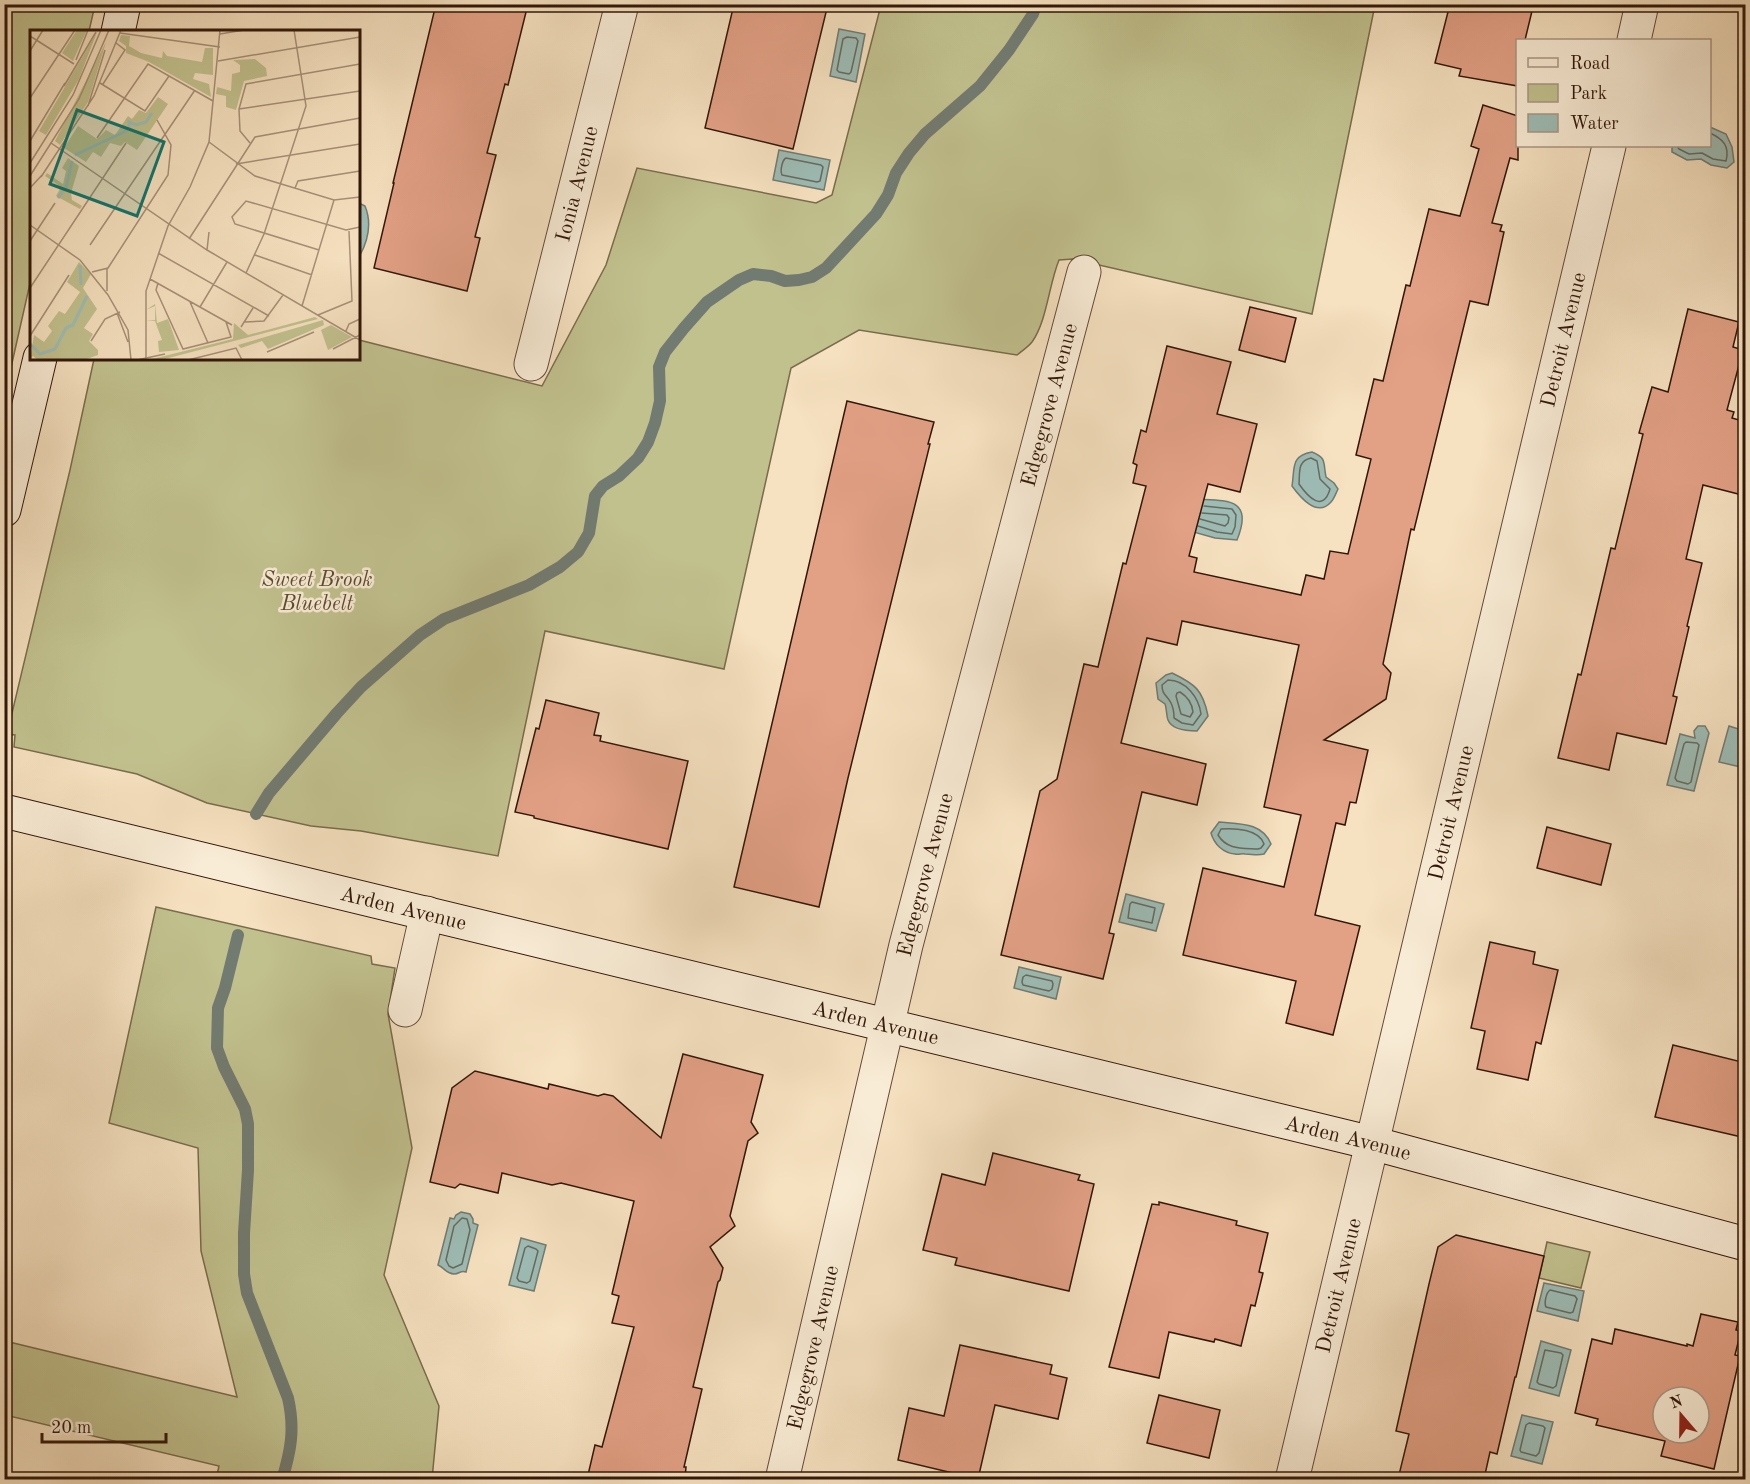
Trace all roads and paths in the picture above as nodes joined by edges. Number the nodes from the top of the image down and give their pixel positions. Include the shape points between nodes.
1 (124, 4) edge
2 (622, 4) edge
3 (1642, 4) edge
4 (118, 30) edge
5 (1634, 39) edge
6 (1609, 147) edge
7 (1084, 272) dead end
8 (40, 360) edge
9 (531, 364) dead end
10 (4, 510) edge
11 (4, 811) edge
12 (427, 912) junction
13 (405, 1010) dead end
14 (887, 1024) junction
15 (1372, 1143) junction
16 (1746, 1244) edge
17 (782, 1479) edge
18 (1292, 1479) edge

1 - 4 street
2 - 9 street, Ionia Avenue
3 - 5 street
6 - 15 street, Detroit Avenue
7 - 14 street, Edgegrove Avenue
8 - 10 street
11 - 12 street, Arden Avenue
12 - 13 street
12 - 14 street, Arden Avenue
14 - 15 street, Arden Avenue
14 - 17 street, Edgegrove Avenue
15 - 16 street, Arden Avenue
15 - 18 street, Detroit Avenue

